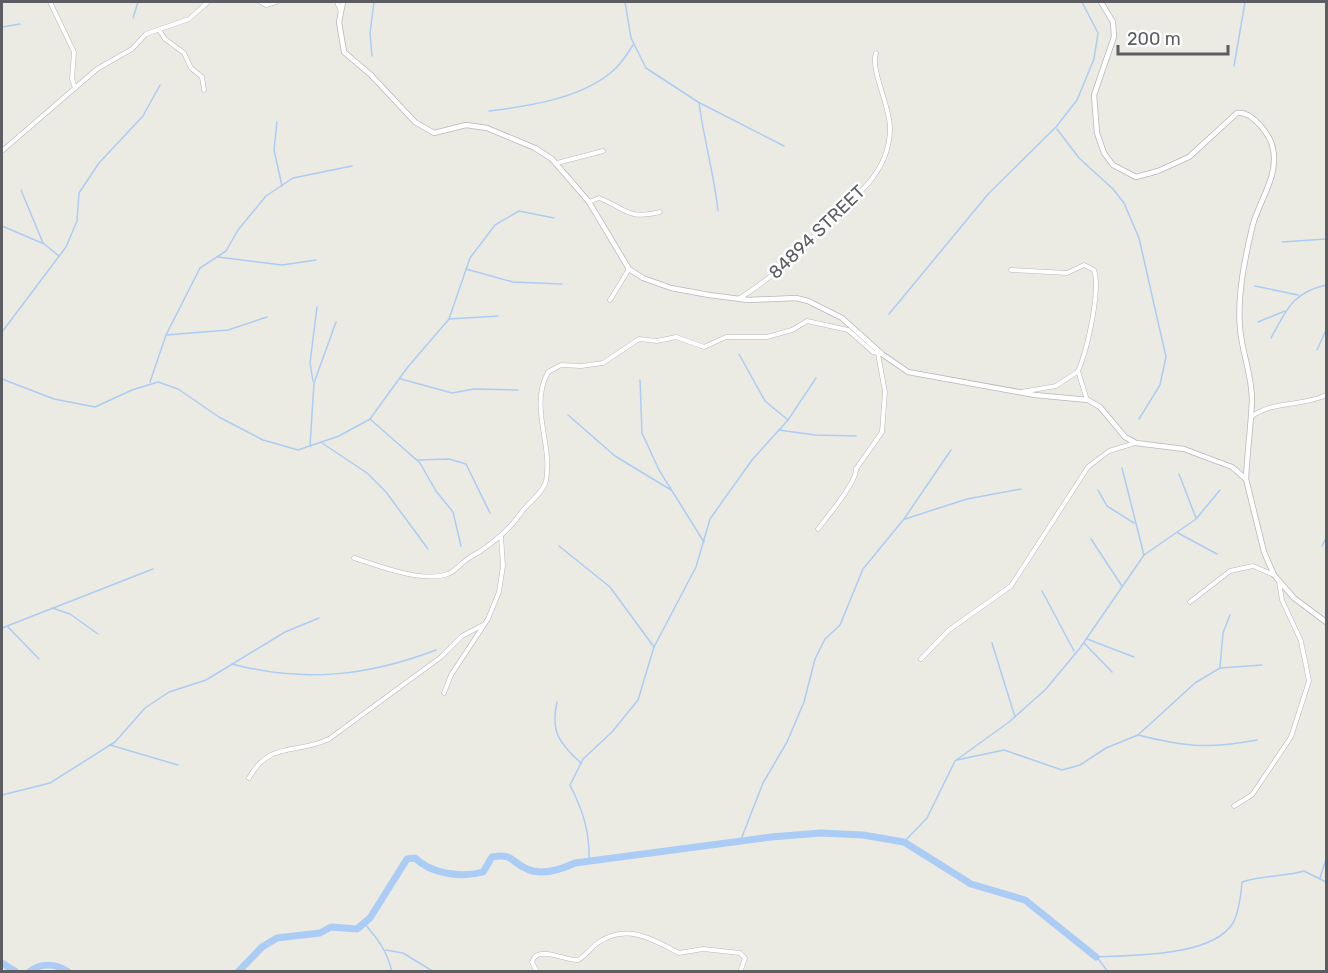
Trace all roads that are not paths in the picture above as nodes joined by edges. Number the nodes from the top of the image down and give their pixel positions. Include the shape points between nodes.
1 (50, 2) edge
2 (208, 2) edge
3 (261, 2) edge
4 (276, 2) edge
5 (337, 2) edge
6 (343, 2) edge
7 (1101, 2) edge
8 (341, 12) junction
9 (159, 30) junction
10 (876, 53) dead end
11 (75, 88) junction
12 (204, 90) dead end
13 (2, 151) edge
14 (603, 151) dead end
15 (557, 163) junction
16 (590, 202) junction
17 (660, 212) dead end
18 (628, 269) junction
19 (1011, 270) dead end
20 (740, 299) junction
21 (610, 300) dead end
22 (880, 354) junction
23 (1078, 371) junction
24 (1020, 392) junction
25 (1326, 395) edge
26 (1088, 400) junction
27 (1250, 417) junction
28 (1136, 442) junction
29 (1246, 478) junction
30 (818, 529) dead end
31 (502, 535) junction
32 (354, 558) dead end
33 (1274, 575) junction
34 (1279, 581) junction
35 (1190, 602) dead end
36 (1326, 622) edge
37 (483, 625) junction
38 (921, 659) dead end
39 (444, 693) dead end
40 (249, 778) dead end
41 (1234, 806) dead end
42 (537, 972) edge
43 (740, 972) edge

1 - 11 street via 74,52
2 - 9 street via 189,18
3 - 4 street
5 - 8 street
6 - 8 street
7 - 27 street via 1113,22 1114,44 1103,62 1094,95 1094,115 1100,143 1113,165 1136,177 1158,171 1199,150 1237,112 1248,114 1273,148 1271,178 1252,226 1240,306 1240,329 1250,373
8 - 15 street via 339,29 344,52 424,128 439,133 466,125 487,128 535,148
9 - 11 street via 146,34 132,49 105,63
9 - 12 street via 184,53 191,68 202,77
10 - 20 street, 84894 STREET via 876,73 890,115 887,154 880,168 856,198 793,258
11 - 13 street
14 - 15 street
15 - 16 street
16 - 17 street via 599,198 627,214
16 - 18 street
18 - 20 street via 671,288
18 - 21 street
19 - 23 street via 1067,273 1084,265 1094,270 1096,287 1089,342
20 - 22 street via 796,298 821,306 856,328
22 - 24 street via 917,376
22 - 30 street via 885,392 882,432
22 - 31 street via 848,330 807,321 767,337 726,337 704,347 676,337 639,339 603,363 554,368 546,376 540,401 545,484
23 - 24 street via 1056,386
23 - 26 street
24 - 26 street
25 - 27 street via 1271,406
26 - 28 street via 1100,407 1125,437
27 - 29 street
28 - 29 street via 1196,453 1232,467
28 - 38 street via 1109,451 1088,467 1011,586 949,630
29 - 33 street via 1264,552
31 - 32 street via 449,574 418,577
31 - 37 street via 501,583
33 - 34 street
33 - 35 street via 1253,566 1230,571
34 - 36 street
34 - 41 street via 1282,600 1306,659 1306,692 1292,737 1252,795
37 - 39 street
37 - 40 street via 462,636 441,657 329,739 314,746 270,754
42 - 43 street via 534,957 545,953 578,960 601,940 636,933 680,953 703,949 740,953 745,958

